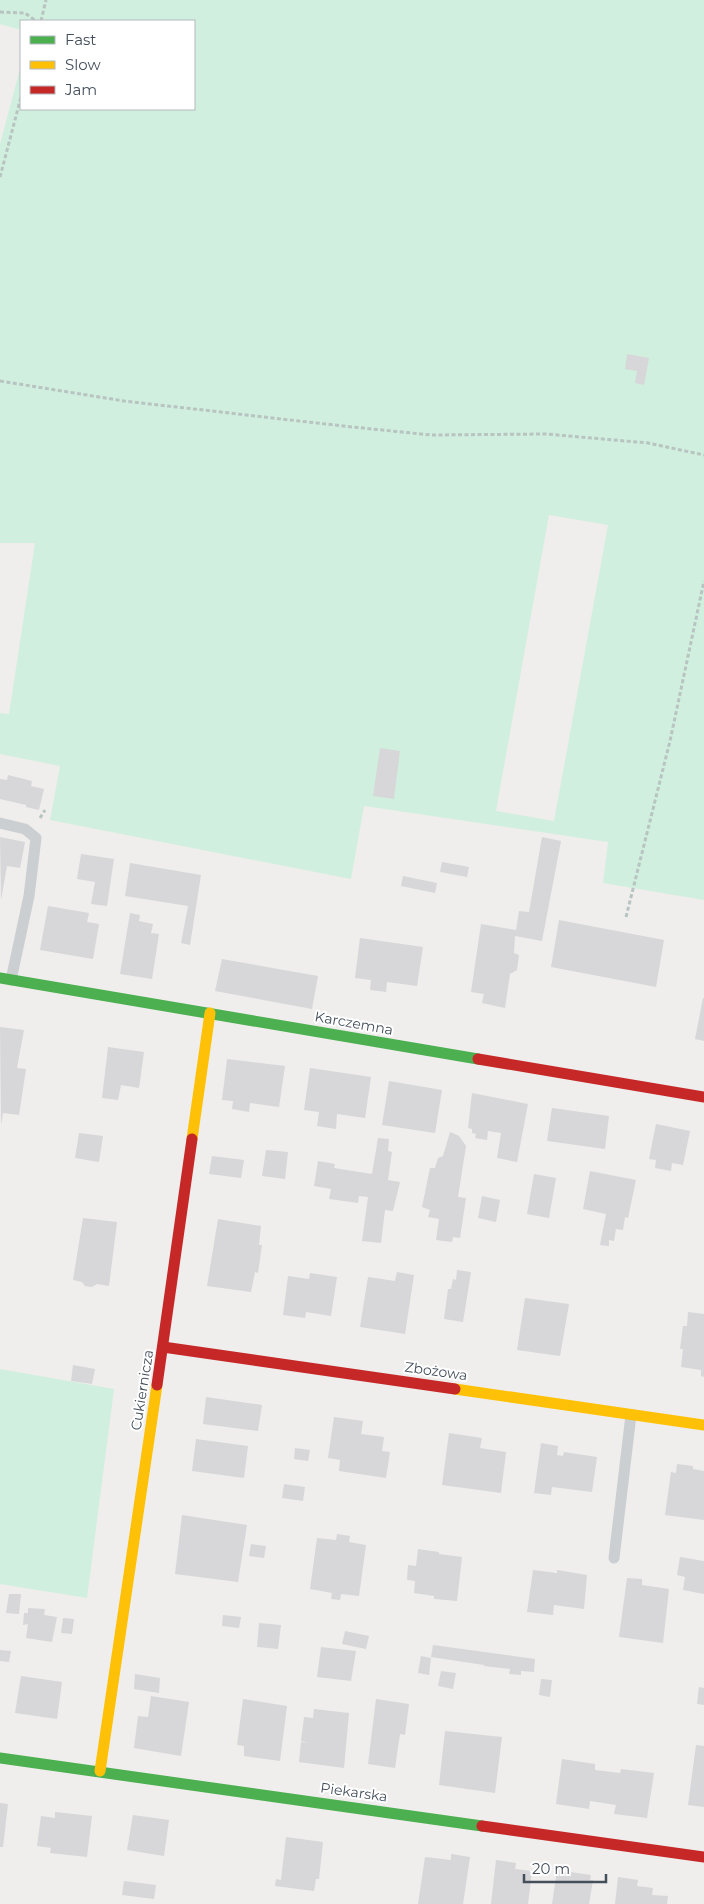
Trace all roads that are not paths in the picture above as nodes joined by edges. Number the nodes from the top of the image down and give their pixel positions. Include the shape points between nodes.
1 (0, 823) edge
2 (6, 979) edge
3 (210, 1014) junction
4 (704, 1097) edge
5 (164, 1347) junction
6 (630, 1414) junction
7 (704, 1425) edge
8 (614, 1558) dead end
9 (0, 1758) edge
10 (100, 1771) junction
11 (704, 1857) edge

1 - 2 lane via 25,829 36,838 28,896
2 - 3 street, Karczemna
3 - 4 street, Karczemna
3 - 5 street, Cukiernicza
5 - 6 street, Zbożowa
5 - 10 street, Cukiernicza
6 - 7 street, Zbożowa
6 - 8 lane
9 - 10 street, Piekarska
10 - 11 street, Piekarska

